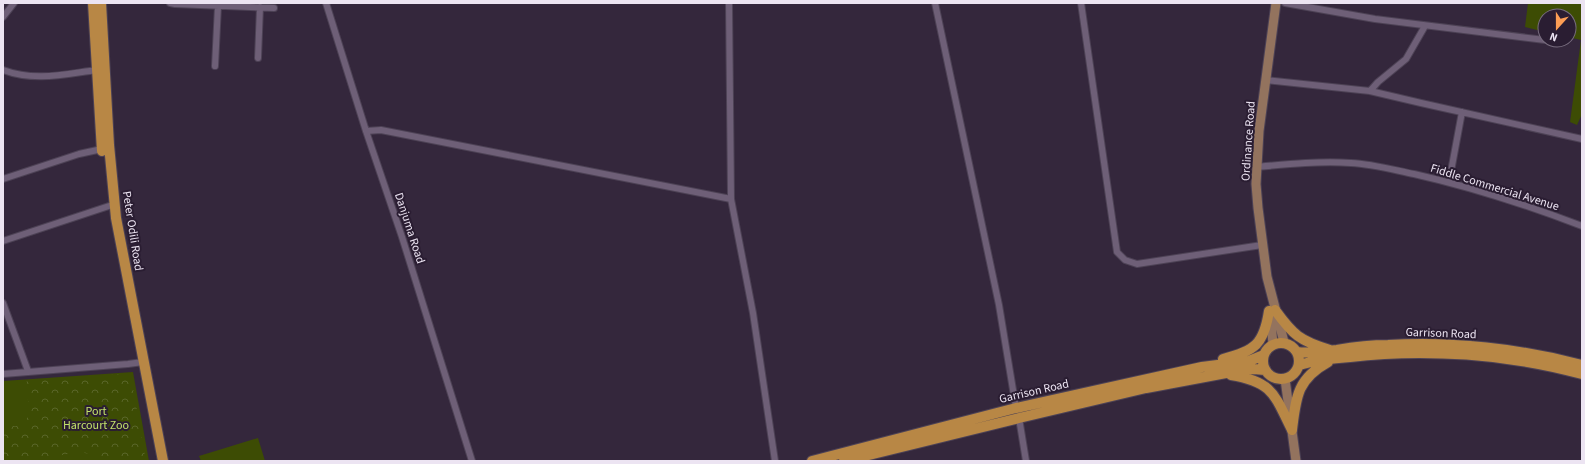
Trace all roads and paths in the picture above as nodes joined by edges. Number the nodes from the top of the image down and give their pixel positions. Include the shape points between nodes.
1 (14, 3) edge
2 (93, 3) edge
3 (101, 3) edge
4 (170, 3) edge
5 (326, 3) edge
6 (729, 3) edge
7 (934, 3) edge
8 (1081, 3) edge
9 (1276, 3) edge
10 (1285, 3) edge
11 (218, 6) junction
12 (260, 7) junction
13 (274, 8) dead end
14 (3, 17) edge
15 (1425, 26) junction
16 (1537, 39) edge
17 (258, 58) dead end
18 (215, 66) dead end
19 (3, 70) edge
20 (97, 70) junction
21 (1265, 80) junction
22 (1370, 91) junction
23 (1462, 112) junction
24 (366, 131) junction
25 (1582, 139) edge
26 (102, 149) junction
27 (1257, 167) junction
28 (3, 179) edge
29 (1449, 182) junction
30 (732, 199) junction
31 (109, 206) junction
32 (1582, 226) edge
33 (3, 241) edge
34 (1262, 245) junction
35 (3, 303) edge
36 (1272, 310) junction
37 (1278, 343) junction
38 (1298, 352) junction
39 (1333, 354) junction
40 (1264, 355) junction
41 (140, 362) junction
42 (1299, 365) junction
43 (1582, 365) edge
44 (1202, 367) junction
45 (1266, 370) junction
46 (28, 372) junction
47 (3, 374) edge
48 (1582, 374) edge
49 (1215, 375) junction
50 (1285, 379) junction
51 (1017, 413) junction
52 (1292, 430) junction
53 (156, 461) edge
54 (163, 461) edge
55 (472, 461) edge
56 (775, 461) edge
57 (812, 461) edge
58 (844, 461) edge
59 (1026, 461) edge
60 (1296, 461) edge

1 - 14 street
2 - 20 main road, Peter Odili Road
3 - 41 main road, Peter Odili Road via 112,188
4 - 11 street
5 - 24 street, Danjuma Road
6 - 30 street
7 - 51 street via 1000,305
8 - 34 street via 1117,252 1125,260 1137,264
9 - 21 street, Ordinance Road
10 - 15 street
11 - 12 street
11 - 18 street
12 - 13 street
12 - 17 street
15 - 16 street
15 - 22 street via 1406,59
19 - 20 street via 21,76 36,77
20 - 26 main road, Peter Odili Road
21 - 22 street
21 - 27 street, Ordinance Road
22 - 23 street
23 - 25 street
23 - 29 street
24 - 30 street via 388,131
24 - 55 street, Danjuma Road
26 - 28 street
26 - 31 main road, Peter Odili Road
27 - 29 street, Fiddle Commercial Avenue via 1303,163 1353,163
27 - 34 street, Ordinance Road
29 - 32 street, Fiddle Commercial Avenue
30 - 56 street via 753,313
31 - 33 street
31 - 41 main road, Peter Odili Road via 124,298
34 - 36 street, Ordinance Road
35 - 46 street
36 - 37 street, Ordinance Road
36 - 39 main road via 1296,335
36 - 44 main road via 1264,333 1253,348
37 - 38 main road via 1290,344
37 - 40 main road via 1267,349
38 - 39 main road, Garrison Road
38 - 42 main road
39 - 42 main road, Garrison Road
39 - 43 main road, Garrison Road via 1390,344 1451,346 1500,350
39 - 48 main road, Garrison Road via 1469,355 1518,361
39 - 52 main road via 1316,368 1299,388
40 - 44 main road, Garrison Road via 1249,361
40 - 45 main road
41 - 46 street
41 - 53 main road, Peter Odili Road
41 - 54 main road, Peter Odili Road
42 - 50 main road via 1294,375
44 - 51 main road, Garrison Road
45 - 49 main road, Garrison Road
45 - 50 main road via 1272,377
46 - 47 street
49 - 51 main road, Garrison Road
49 - 52 main road via 1242,377 1266,386 1275,397
50 - 52 street
51 - 57 main road, Garrison Road
51 - 58 main road, Garrison Road
51 - 59 street
52 - 60 street

